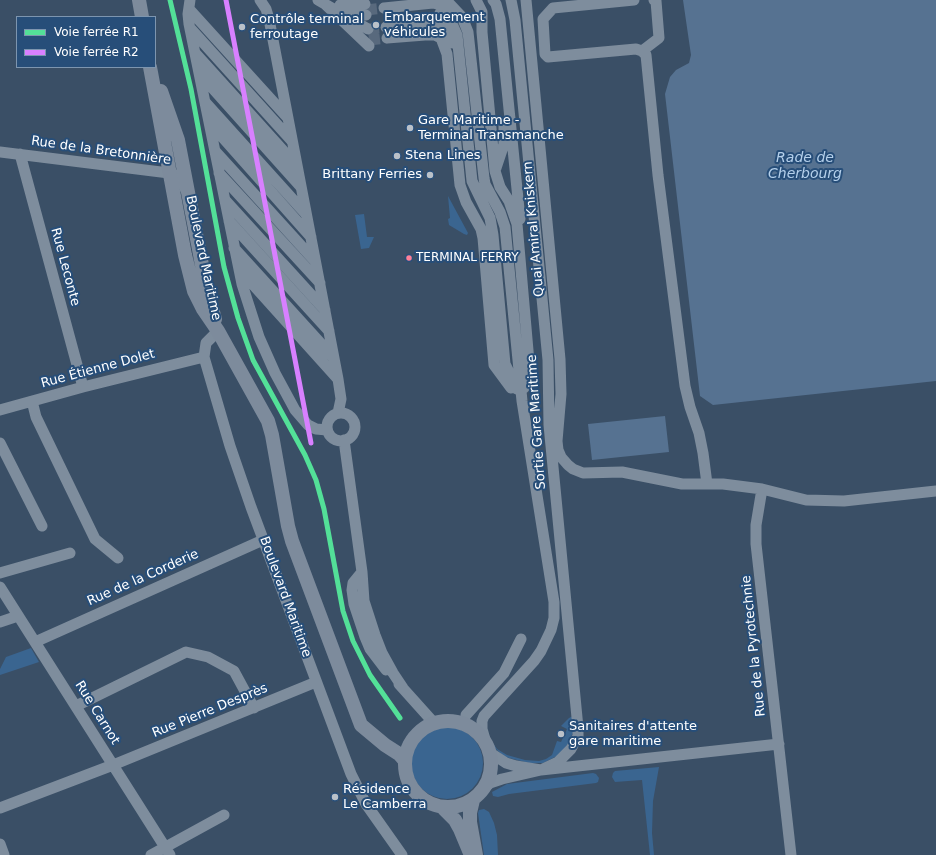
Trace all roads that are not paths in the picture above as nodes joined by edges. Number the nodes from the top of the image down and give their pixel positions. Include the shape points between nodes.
1 (139, 0) edge
2 (260, 0) edge
3 (408, 0) edge
4 (446, 0) edge
5 (456, 0) edge
6 (476, 0) edge
7 (484, 0) edge
8 (493, 0) edge
9 (511, 0) edge
10 (526, 0) edge
11 (634, 0) edge
12 (654, 0) edge
13 (322, 3) edge
14 (433, 3) junction
15 (190, 4) edge
16 (142, 16) edge
17 (385, 23) junction
18 (367, 25) junction
19 (190, 27) junction
20 (642, 51) junction
21 (195, 54) junction
22 (152, 68) edge
23 (152, 68) edge
24 (199, 72) junction
25 (205, 102) junction
26 (288, 117) junction
27 (209, 122) junction
28 (292, 141) junction
29 (214, 150) junction
30 (0, 152) edge
31 (20, 154) junction
32 (297, 167) junction
33 (495, 171) junction
34 (169, 173) junction
35 (219, 173) junction
36 (301, 188) junction
37 (188, 190) junction
38 (224, 199) junction
39 (306, 215) junction
40 (229, 221) junction
41 (311, 237) junction
42 (234, 248) junction
43 (316, 262) junction
44 (238, 268) junction
45 (320, 282) junction
46 (325, 311) junction
47 (218, 331) junction
48 (329, 331) junction
49 (204, 357) junction
50 (334, 358) junction
51 (338, 379) junction
52 (83, 387) junction
53 (32, 401) junction
54 (522, 401) junction
55 (0, 410) edge
56 (338, 413) junction
57 (327, 430) junction
58 (344, 440) junction
59 (556, 441) junction
60 (0, 443) edge
61 (554, 476) junction
62 (707, 484) junction
63 (762, 489) junction
64 (936, 491) edge
65 (42, 526) dead end
66 (263, 540) junction
67 (70, 554) dead end
68 (118, 558) dead end
69 (0, 573) edge
70 (0, 586) edge
71 (18, 616) junction
72 (0, 622) edge
73 (521, 639) dead end
74 (35, 642) junction
75 (316, 682) junction
76 (76, 706) junction
77 (254, 708) junction
78 (466, 715) dead end
79 (434, 723) junction
80 (372, 734) junction
81 (412, 740) junction
82 (779, 744) junction
83 (487, 747) junction
84 (405, 762) junction
85 (114, 765) junction
86 (541, 770) junction
87 (484, 788) junction
88 (473, 800) junction
89 (0, 808) edge
90 (443, 808) junction
91 (224, 815) dead end
92 (0, 844) edge
93 (167, 851) edge
94 (4, 855) edge
95 (151, 855) edge
96 (402, 855) edge
97 (470, 855) edge
98 (476, 855) edge
99 (791, 855) edge

1 - 16 main road
2 - 26 street via 269,19
3 - 14 street
3 - 17 street
4 - 54 street via 462,17 470,42 485,184 505,227
5 - 54 street via 476,30 490,178 504,205 510,224 523,362
6 - 33 street via 482,12
7 - 33 street via 494,24 504,135 502,154
8 - 54 street via 500,19 534,361
9 - 61 street, Sortie Gare Maritime via 548,360 549,425
10 - 59 street, Quai Amiral Kniskern via 560,359 561,394
11 - 20 street via 553,8 543,19 545,54 548,57 636,49
12 - 20 street via 659,38
13 - 18 street
13 - 18 street
13 - 18 street
14 - 17 street
14 - 54 street via 449,11 464,38 477,177 480,190 492,210 499,231 512,363
15 - 19 street
15 - 26 street
17 - 54 street via 426,35 436,35 442,40 447,54 460,185 483,238 494,365
17 - 54 street via 434,23 446,29 450,35 453,44 466,185 483,218 488,236 499,364
17 - 54 street via 429,9 446,18 457,35 472,181 490,218 505,364
19 - 21 street
19 - 28 street
20 - 62 street via 646,55 658,175 685,386 700,439
21 - 24 street
21 - 32 street
22 - 34 main road, Boulevard Maritime
23 - 37 main road, Boulevard Maritime via 178,140
24 - 25 street
24 - 36 street
25 - 27 street
25 - 39 street
26 - 28 street
27 - 29 street
27 - 41 street
28 - 32 street
29 - 35 street
29 - 43 street
30 - 31 street, Rue de la Bretonnière
31 - 34 street, Rue de la Bretonnière
31 - 52 street, Rue Leconte
32 - 36 street
33 - 54 street via 516,224 529,362
34 - 37 street, Rue de la Bretonnière via 180,179
34 - 47 main road, Boulevard Maritime via 192,283 203,309
35 - 38 street
35 - 45 street
36 - 39 street
37 - 47 main road, Boulevard Maritime via 207,291
38 - 40 street
38 - 46 street
39 - 41 street
40 - 42 street
40 - 48 street
41 - 43 street
42 - 44 street
42 - 50 street
43 - 45 street
44 - 51 street
44 - 57 street via 259,337 295,410 308,425
45 - 46 street
46 - 48 street
47 - 49 street, Boulevard Maritime via 206,343
47 - 80 main road via 268,421 292,541 361,725
48 - 50 street
49 - 52 street, Rue Étienne Dolet
49 - 66 street, Boulevard Maritime via 230,446
50 - 51 street
51 - 56 street via 341,399
52 - 53 street, Rue Étienne Dolet
53 - 55 street, Rue Étienne Dolet
53 - 68 street via 36,417 96,539
54 - 83 street via 554,602 554,618 551,630 534,661 484,716 482,729
56 - 57 street via 330,417
56 - 58 street via 347,414 353,421 352,434
57 - 58 street via 336,439
58 - 79 street via 364,602 382,653 403,688
59 - 61 street, Quai Amiral Kniskern
59 - 62 street via 561,457 578,472 622,472 682,484
60 - 65 street
61 - 86 street, Sortie Gare Maritime via 578,736 571,749 558,762
62 - 63 street
63 - 64 street via 806,500 844,501
63 - 82 street, Rue de la Pyrotechnie via 756,525 756,544
66 - 74 street, Rue de la Corderie
66 - 75 street, Boulevard Maritime
67 - 69 street
70 - 71 street, Rue Carnot
71 - 72 street
71 - 74 street, Rue Carnot
73 - 78 street via 504,673
74 - 76 street, Rue Carnot
75 - 77 street, Rue Pierre Desprès
75 - 96 street, Boulevard Maritime via 358,788
76 - 77 street via 186,652 208,657 234,671
76 - 85 street, Rue Carnot
77 - 85 street, Rue Pierre Desprès
79 - 81 main road via 424,728
79 - 83 main road via 447,720 462,723 479,734
80 - 81 main road via 390,742
80 - 84 main road via 399,754
81 - 84 main road
82 - 86 street
82 - 99 street, Rue de la Pyrotechnie
83 - 86 street via 506,763
83 - 87 main road via 491,770
84 - 90 main road via 406,775 416,794
85 - 89 street, Rue Pierre Desprès
85 - 93 street, Rue Carnot
86 - 87 street via 502,779
87 - 88 main road
88 - 90 main road via 464,805
88 - 98 main road via 470,822
90 - 97 main road via 455,820
91 - 93 street
92 - 94 street
93 - 95 street

